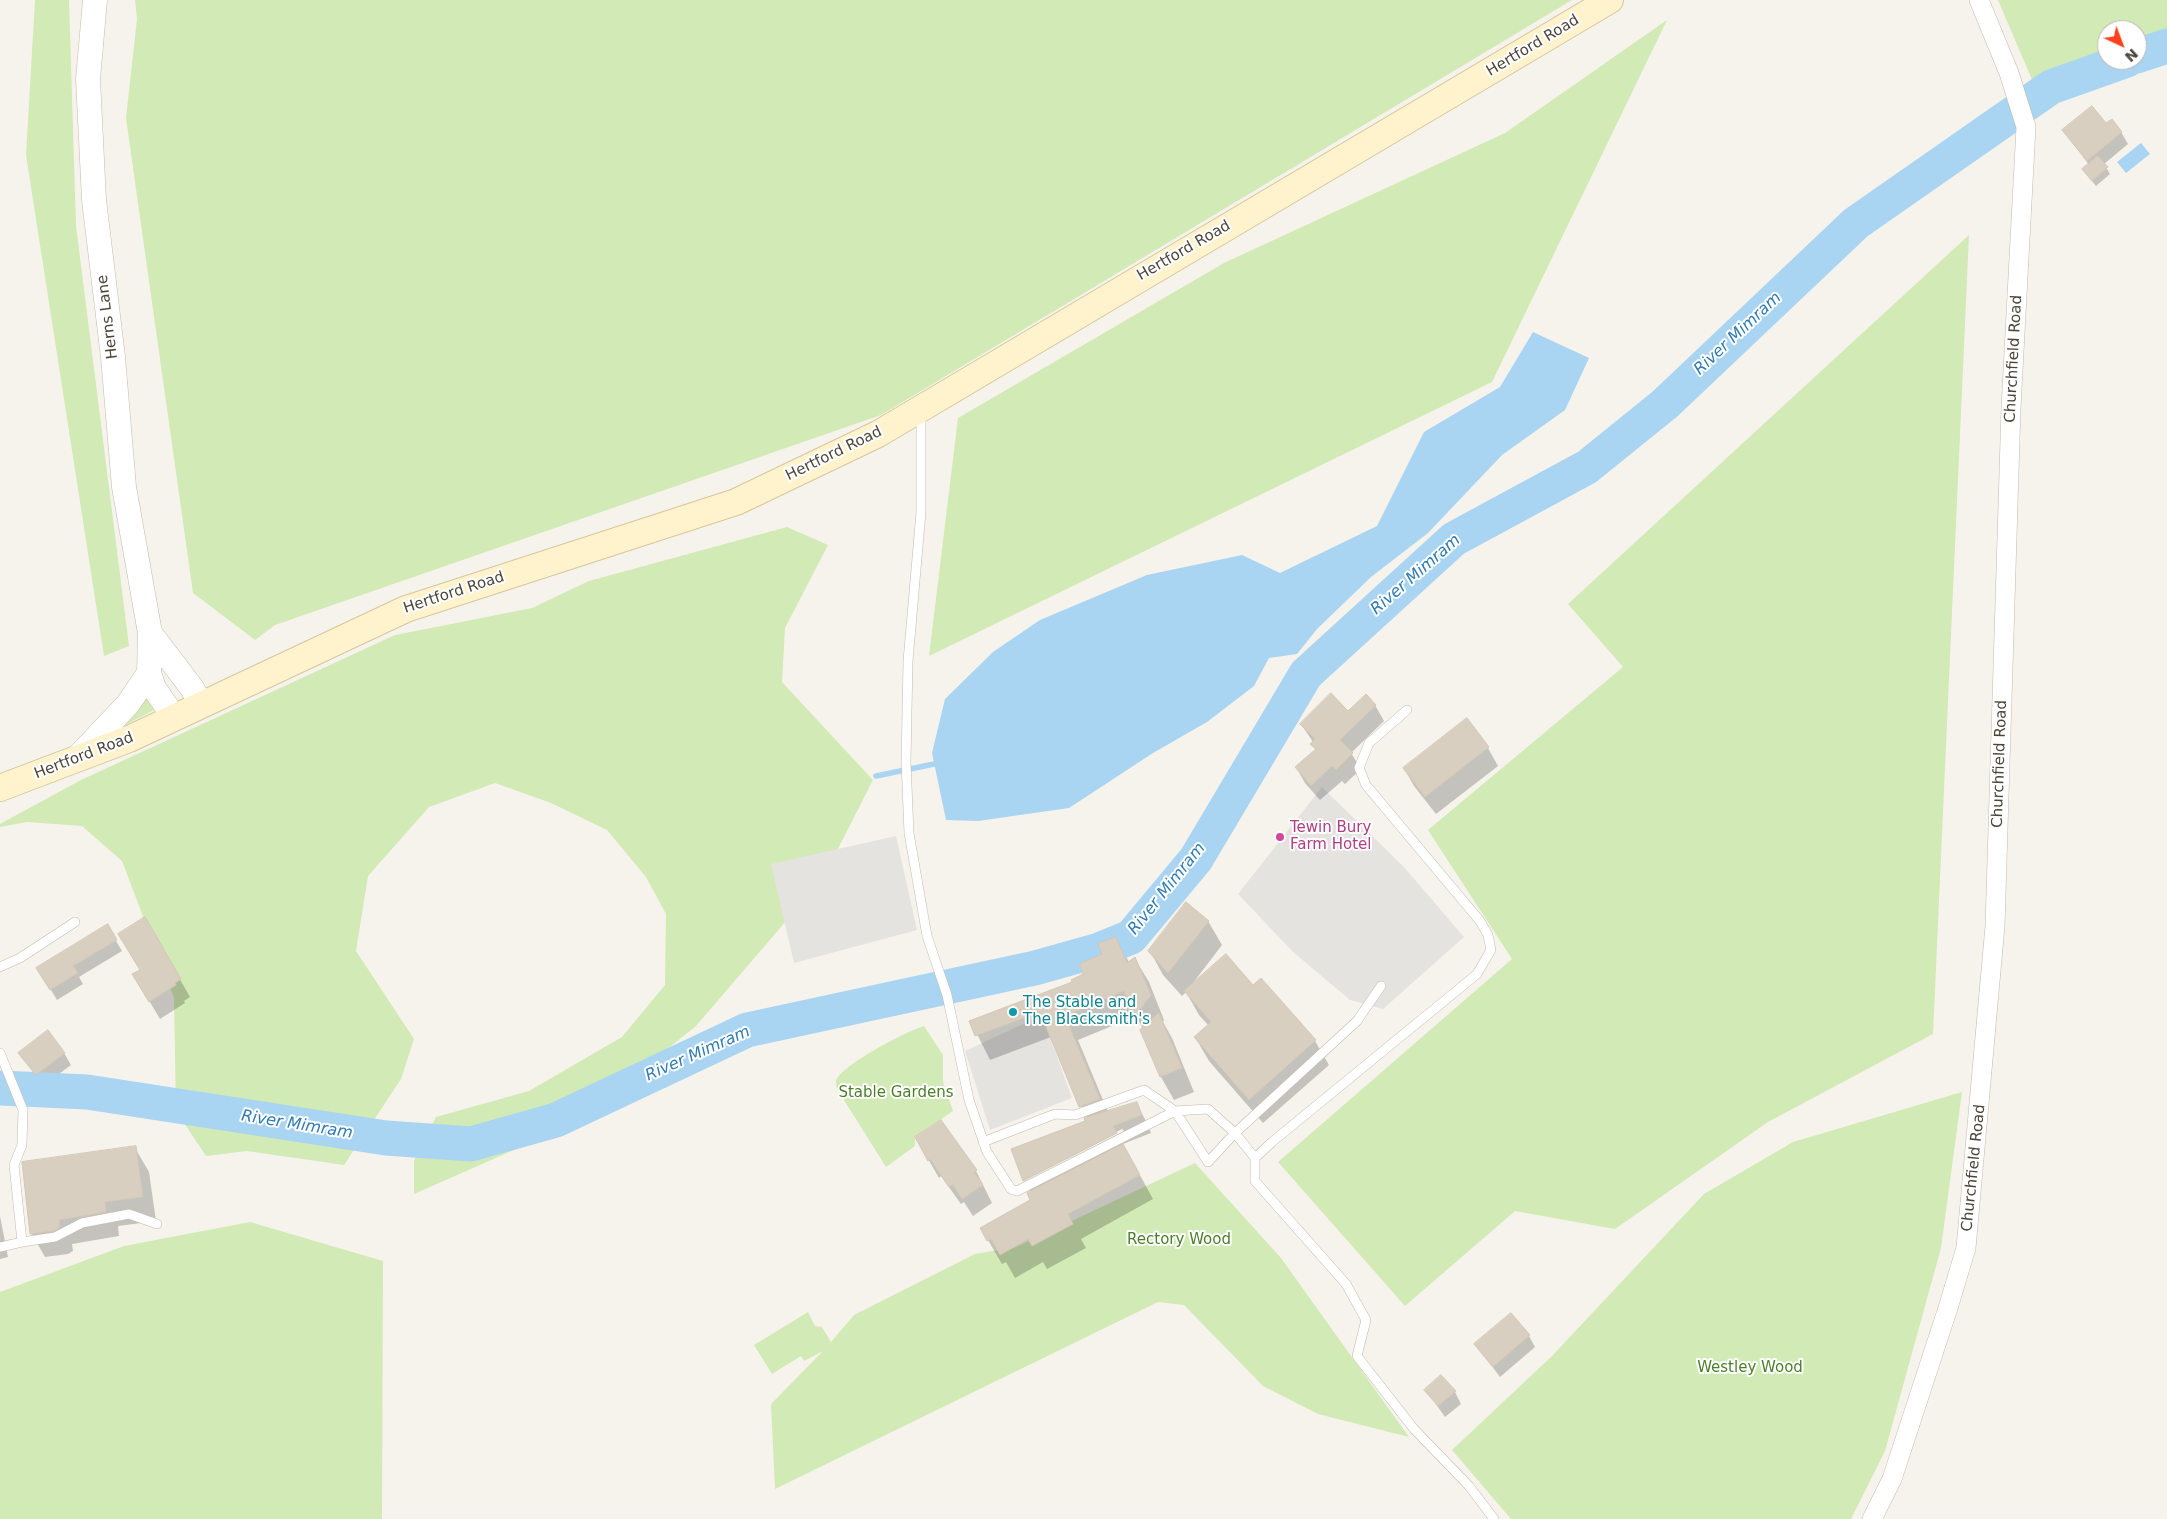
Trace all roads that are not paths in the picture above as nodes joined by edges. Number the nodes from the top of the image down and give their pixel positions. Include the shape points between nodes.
1 (94, 0) edge
2 (1610, 0) edge
3 (1978, 0) edge
4 (921, 410) junction
5 (150, 633) junction
6 (149, 674) junction
7 (200, 705) junction
8 (1407, 710) dead end
9 (174, 717) junction
10 (73, 762) junction
11 (0, 788) edge
12 (75, 922) dead end
13 (0, 967) edge
14 (1381, 986) dead end
15 (0, 1053) edge
16 (1175, 1111) junction
17 (1234, 1133) junction
18 (983, 1142) junction
19 (1256, 1158) junction
20 (157, 1224) dead end
21 (22, 1242) junction
22 (0, 1247) edge
23 (1494, 1519) edge
24 (1872, 1519) edge

1 - 5 street, Herns Lane via 88,79 94,200 113,357 124,487
2 - 4 main road, Hertford Road via 1385,136 1122,287
3 - 24 street, Churchfield Road via 2009,73 2026,127 2011,408 1995,926 1966,1248 1892,1479
4 - 7 main road, Hertford Road via 736,502 406,609
4 - 18 lane via 921,512 908,661 906,778 909,833 927,936 942,974 968,1100
5 - 6 street, Herns Lane
5 - 7 street, Herns Lane via 192,688
6 - 9 street, Herns Lane via 154,688
6 - 10 street via 119,715
7 - 9 main road, Hertford Road
8 - 19 lane via 1370,743 1359,768 1366,785 1480,921 1492,950 1477,974
9 - 10 main road, Hertford Road
10 - 11 main road, Hertford Road
12 - 13 lane via 20,958
14 - 17 lane via 1357,1021
15 - 21 lane via 23,1110 22,1145 14,1165
16 - 17 lane via 1208,1109
16 - 17 lane via 1208,1162
16 - 18 lane via 1144,1090 1075,1115 1055,1114
16 - 18 lane via 1018,1191 1011,1189
17 - 19 lane
19 - 23 lane via 1255,1181 1346,1284 1366,1320 1357,1356 1414,1429 1469,1486
20 - 21 lane via 129,1214 82,1224 55,1237
21 - 22 lane

